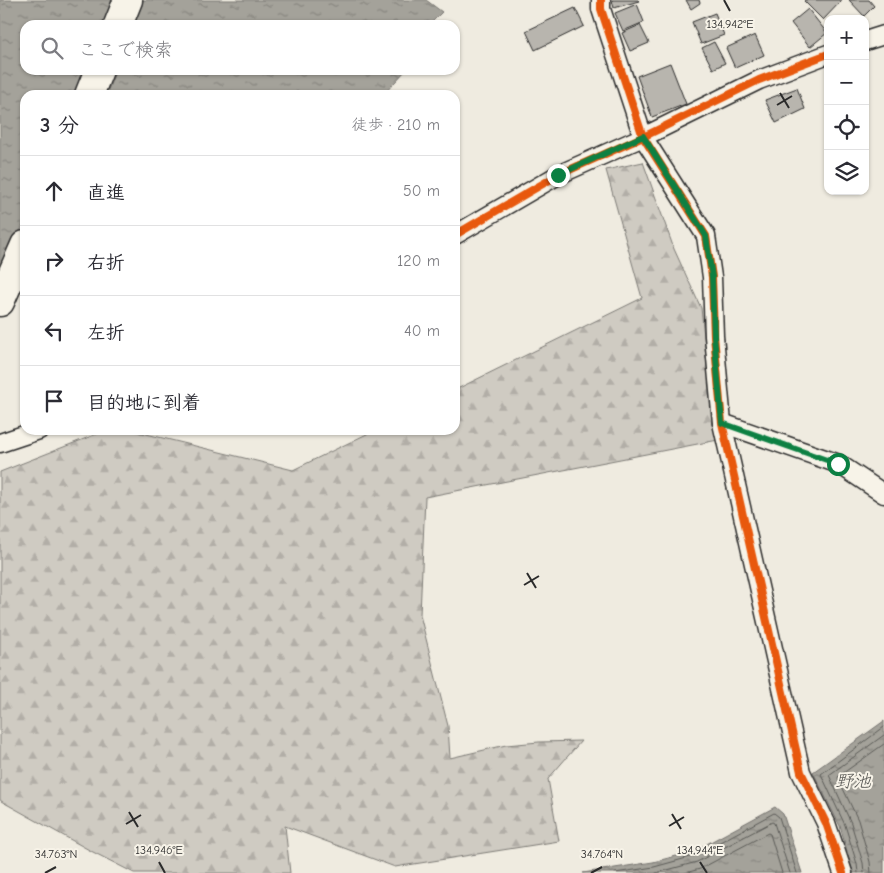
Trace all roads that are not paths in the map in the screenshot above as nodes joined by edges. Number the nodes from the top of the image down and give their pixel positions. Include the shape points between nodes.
1 (128, 0) edge
2 (601, 0) edge
3 (120, 20) edge
4 (884, 35) edge
5 (869, 40) edge
6 (824, 56) edge
7 (97, 75) edge
8 (91, 90) edge
9 (643, 136) junction
10 (460, 232) edge
11 (20, 256) edge
12 (0, 302) edge
13 (722, 423) junction
14 (24, 435) edge
15 (0, 443) edge
16 (884, 494) edge
17 (843, 873) edge

1 - 3 main road
2 - 9 street via 601,9
4 - 5 street
6 - 9 street via 759,80
7 - 8 main road
9 - 10 street via 558,175
9 - 13 street via 706,236
11 - 12 main road
13 - 16 street via 838,464
13 - 17 street via 800,772 826,823
14 - 15 street

